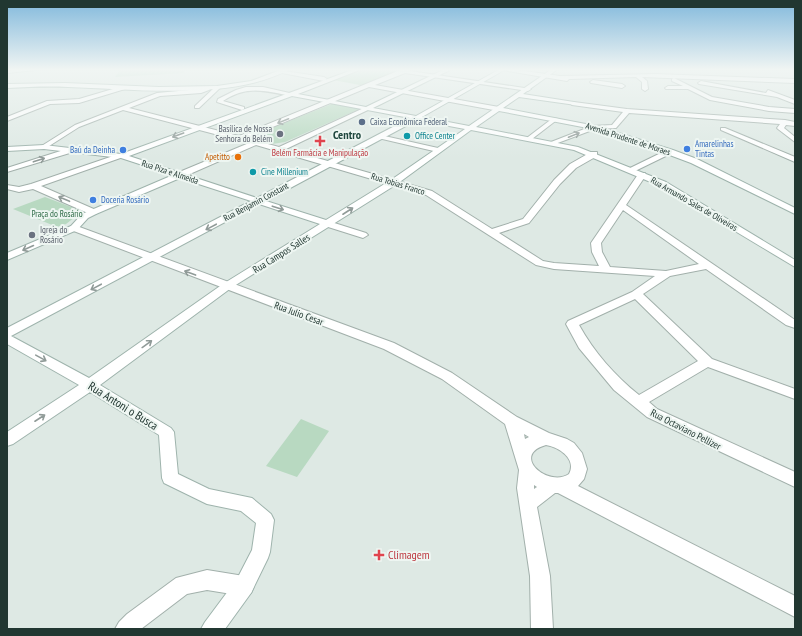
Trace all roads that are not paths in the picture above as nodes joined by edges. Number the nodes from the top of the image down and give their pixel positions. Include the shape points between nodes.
1 (89, 99) edge
2 (148, 99) edge
3 (206, 99) edge
4 (222, 99) edge
5 (278, 99) edge
6 (315, 99) edge
7 (340, 99) edge
8 (388, 99) edge
9 (441, 99) edge
10 (514, 99) edge
11 (552, 99) edge
12 (714, 99) edge
13 (784, 99) edge
14 (449, 100) junction
15 (332, 102) junction
16 (795, 102) edge
17 (574, 104) junction
18 (197, 107) dead end
19 (123, 108) junction
20 (242, 108) dead end
21 (368, 108) junction
22 (769, 108) junction
23 (499, 109) junction
24 (627, 111) junction
25 (795, 111) edge
26 (560, 115) junction
27 (418, 117) junction
28 (795, 118) edge
29 (7, 119) edge
30 (785, 122) junction
31 (795, 124) edge
32 (199, 127) junction
33 (471, 127) junction
34 (594, 127) junction
35 (723, 129) dead end
36 (254, 133) junction
37 (380, 137) junction
38 (240, 138) junction
39 (530, 138) junction
40 (795, 140) edge
41 (297, 141) junction
42 (252, 142) junction
43 (553, 143) junction
44 (266, 145) junction
45 (44, 147) junction
46 (7, 149) edge
47 (280, 149) junction
48 (70, 150) junction
49 (438, 150) junction
50 (670, 152) junction
51 (594, 154) junction
52 (122, 156) junction
53 (795, 160) edge
54 (330, 164) junction
55 (7, 170) edge
56 (630, 170) junction
57 (180, 175) junction
58 (642, 175) junction
59 (394, 182) junction
60 (34, 186) junction
61 (7, 187) edge
62 (258, 201) junction
63 (622, 206) junction
64 (795, 211) edge
65 (94, 212) junction
66 (328, 224) junction
67 (74, 228) junction
68 (492, 232) junction
69 (363, 235) dead end
70 (7, 257) edge
71 (151, 258) junction
72 (795, 264) edge
73 (708, 265) junction
74 (605, 268) junction
75 (666, 274) junction
76 (227, 286) junction
77 (636, 294) junction
78 (795, 324) edge
79 (7, 333) edge
80 (7, 339) edge
81 (707, 362) junction
82 (90, 385) junction
83 (795, 394) edge
84 (638, 402) junction
85 (512, 421) junction
86 (546, 439) junction
87 (7, 440) edge
88 (522, 454) junction
89 (527, 471) junction
90 (576, 478) junction
91 (795, 480) edge
92 (556, 485) junction
93 (596, 502) junction
94 (528, 504) junction
95 (244, 586) junction
96 (795, 607) edge
97 (126, 629) edge
98 (212, 629) edge
99 (542, 629) edge

1 - 29 street via 79,102 49,102
2 - 19 street
3 - 18 street
4 - 20 street, Rua Armando Sales de Oliveiras via 220,102
5 - 32 street
6 - 15 street, Rua Armando Sales de Oliveiras
7 - 15 street
8 - 21 street
9 - 14 street, Avenida Prudente de Moraes
10 - 23 street, Rua Campos Salles
11 - 17 street
12 - 22 street
13 - 16 street
14 - 23 street, Avenida Prudente de Moraes
14 - 27 street, Rua Benjamin Constant
15 - 21 street, Rua Armando Sales de Oliveiras
15 -> 36 street
17 - 24 street
17 - 26 street
19 - 32 street, Rua Tobias Franco
19 - 45 street via 77,126
21 - 27 street, Rua Armando Sales de Oliveiras
21 - 41 street
22 - 25 street
22 - 28 street
23 - 26 street, Avenida Prudente de Moraes
23 - 33 street, Rua Campos Salles
24 - 30 street
24 - 34 street via 614,127
26 - 34 street, Avenida Prudente de Moraes
26 - 39 street
27 - 33 street, Rua Armando Sales de Oliveiras
27 - 37 street, Rua Benjamin Constant
30 - 31 street
30 - 40 street via 780,128
32 - 38 street, Rua Tobias Franco
32 -> 52 street
33 - 39 street, Rua Armando Sales de Oliveiras
33 - 49 street, Rua Campos Salles
43 -> 34 street
34 - 50 street, Avenida Prudente de Moraes
35 - 53 street
36 - 38 street
36 - 42 street
37 - 49 street
37 - 54 street, Rua Benjamin Constant
38 - 42 street, Rua Tobias Franco
39 - 43 street, Rua Armando Sales de Oliveiras
41 - 44 street
41 - 47 street
42 - 44 street, Rua Tobias Franco
42 - 57 street
43 - 51 street, Rua Armando Sales de Oliveiras
44 - 47 street, Rua Tobias Franco
45 - 46 street, Rua Piza e Almeida
45 - 48 street, Rua Piza e Almeida
47 - 54 street, Rua Tobias Franco
48 - 52 street, Rua Piza e Almeida
55 -> 48 street
49 - 59 street, Rua Campos Salles
50 - 56 street
50 - 64 street, Avenida Prudente de Moraes via 694,161
51 - 56 street, Rua Armando Sales de Oliveiras
51 - 68 street via 573,166 526,221
52 - 57 street, Rua Piza e Almeida
52 - 60 street
54 - 59 street, Rua Tobias Franco
54 - 62 street, Rua Benjamin Constant
56 - 58 street, Rua Armando Sales de Oliveiras
57 - 62 street, Rua Piza e Almeida
57 - 65 street
58 - 63 street
58 - 72 street, Rua Armando Sales de Oliveiras via 663,184
66 -> 59 street, Rua Campos Salles
59 - 68 street, Rua Tobias Franco via 428,193
60 - 61 street via 19,190
65 -> 60 street
62 -> 66 street, Rua Piza e Almeida
62 -> 71 street, Rua Benjamin Constant
63 - 73 street
63 - 74 street via 596,243 597,252
65 - 67 street via 85,216
66 - 69 street, Rua Piza e Almeida
66 - 76 street, Rua Campos Salles
67 -> 70 street
67 - 71 street, Rua Julio Cesar
68 - 74 street, Rua Tobias Franco via 540,263
76 -> 71 street, Rua Julio Cesar
71 -> 79 street, Rua Benjamin Constant
73 - 75 street, Rua Tobias Franco
73 - 78 street
74 - 75 street, Rua Tobias Franco
75 - 77 street, Rua Octaviano Pellizer
82 -> 76 street, Rua Campos Salles
76 - 85 street, Rua Julio Cesar via 389,346 447,376
77 - 81 street
77 - 84 street, Rua Octaviano Pellizer via 572,324 584,345 620,386
80 -> 82 street, Rua Antoni o Busca
81 - 83 street
81 - 84 street
87 -> 82 street, Rua Campos Salles
82 - 95 street, Rua Antoni o Busca via 166,432 170,478 207,496 246,504 265,520 261,552
84 - 91 street, Rua Octaviano Pellizer via 652,413
85 - 86 street, Rua Julio Cesar
85 - 88 street
86 - 88 street via 530,443
86 - 90 street via 563,444 576,456 579,471
88 - 89 street
89 - 92 street via 534,477
89 - 94 street via 525,481
90 - 92 street via 569,483
90 - 93 street
92 - 93 street
92 - 94 street
93 - 96 street
94 - 99 street via 540,576
95 - 97 street via 207,580 183,585
95 - 98 street, Rua Antoni o Busca

